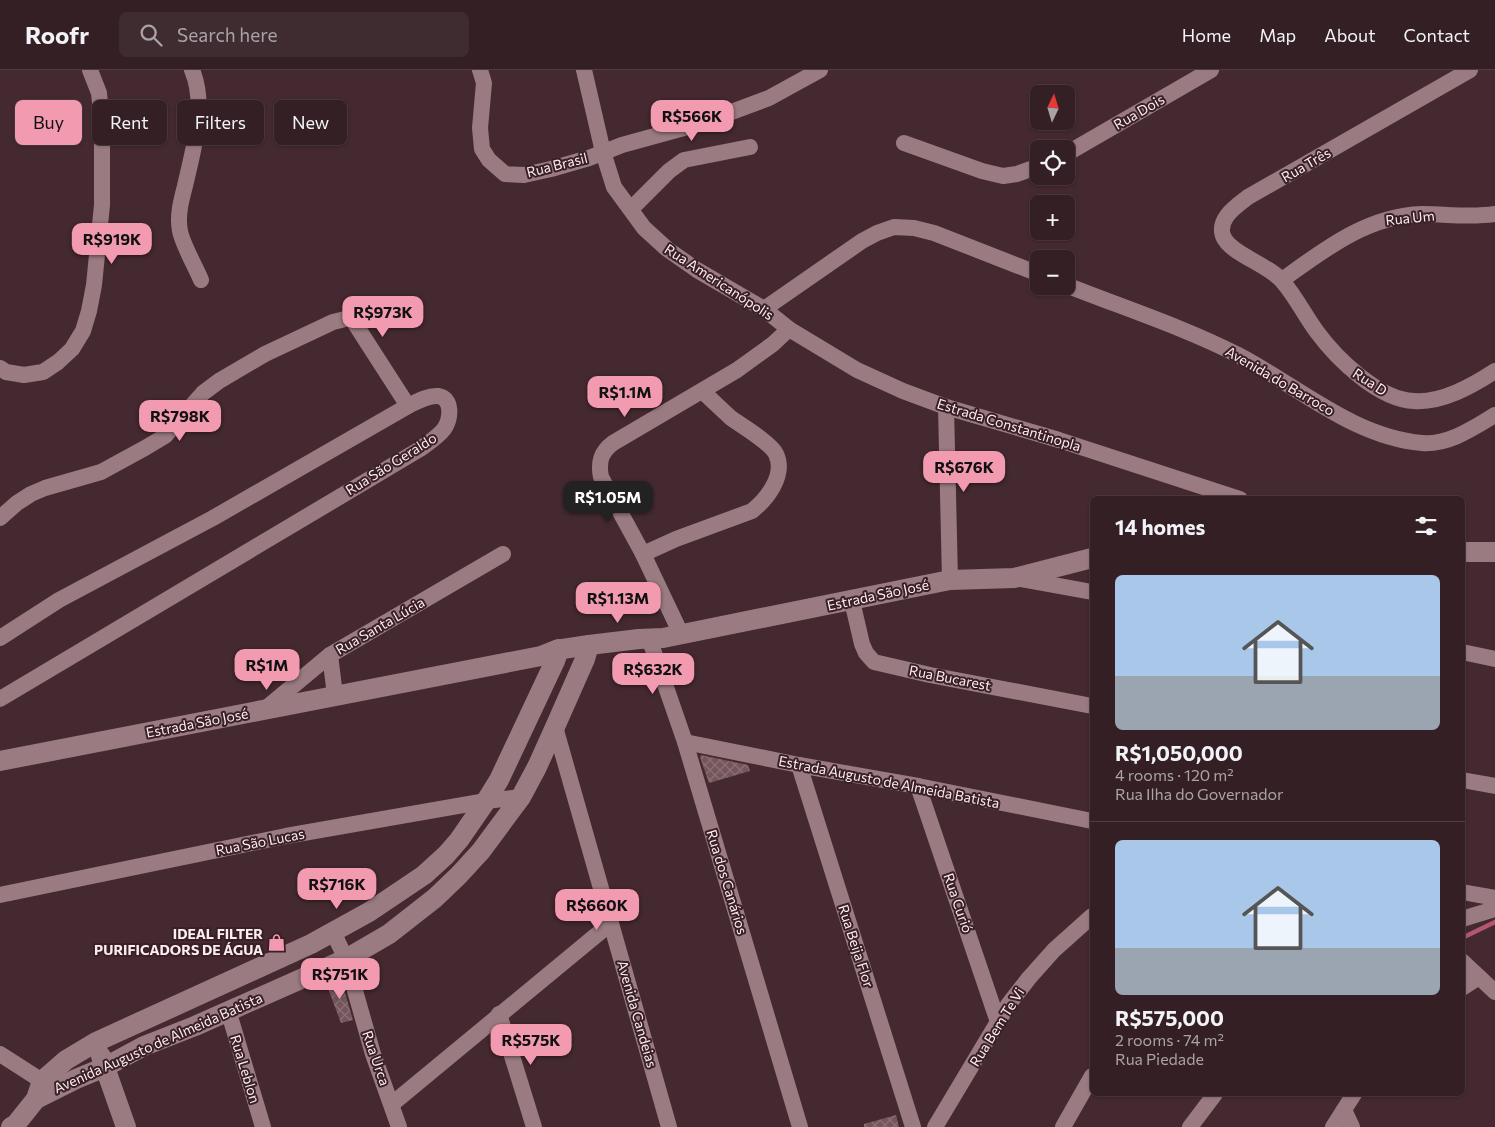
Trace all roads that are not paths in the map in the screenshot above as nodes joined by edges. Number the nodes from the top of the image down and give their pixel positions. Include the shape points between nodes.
1 (90, 70) edge
2 (192, 70) edge
3 (480, 70) edge
4 (584, 70) edge
5 (820, 70) edge
6 (1211, 70) edge
7 (1470, 70) edge
8 (904, 142) dead end
9 (750, 147) dead end
10 (1075, 149) edge
11 (603, 152) junction
12 (1030, 169) edge
13 (631, 210) junction
14 (1495, 214) edge
15 (1030, 270) edge
16 (201, 280) dead end
17 (1282, 280) junction
18 (1075, 288) edge
19 (764, 309) junction
20 (789, 329) junction
21 (0, 368) edge
22 (1495, 371) edge
23 (702, 391) junction
24 (408, 406) junction
25 (946, 407) junction
26 (1495, 415) edge
27 (1231, 496) edge
28 (0, 518) edge
29 (1465, 552) edge
30 (1495, 552) edge
31 (503, 554) dead end
32 (643, 554) junction
33 (1090, 559) edge
34 (1014, 578) junction
35 (950, 580) junction
36 (1090, 592) edge
37 (852, 600) junction
38 (0, 638) edge
39 (662, 640) junction
40 (587, 652) junction
41 (1465, 653) edge
42 (330, 655) junction
43 (552, 656) junction
44 (1495, 659) edge
45 (336, 695) junction
46 (0, 699) edge
47 (1090, 706) edge
48 (264, 710) junction
49 (555, 727) junction
50 (685, 742) junction
51 (0, 761) edge
52 (799, 765) junction
53 (1465, 780) edge
54 (1494, 783) edge
55 (918, 786) junction
56 (521, 797) junction
57 (486, 801) junction
58 (1090, 821) edge
59 (1465, 893) edge
60 (0, 895) edge
61 (1495, 898) edge
62 (1495, 909) edge
63 (1090, 918) edge
64 (1465, 918) edge
65 (610, 924) junction
66 (333, 932) junction
67 (346, 959) junction
68 (1465, 964) edge
69 (1479, 977) junction
70 (1465, 986) edge
71 (1495, 992) edge
72 (228, 1010) junction
73 (500, 1014) junction
74 (998, 1022) junction
75 (96, 1042) junction
76 (0, 1054) edge
77 (106, 1067) junction
78 (1090, 1080) edge
79 (44, 1090) junction
80 (1213, 1096) edge
81 (1353, 1096) edge
82 (392, 1104) junction
83 (1344, 1110) junction
84 (14, 1126) edge
85 (126, 1127) edge
86 (263, 1127) edge
87 (399, 1127) edge
88 (534, 1127) edge
89 (669, 1127) edge
90 (800, 1127) edge
91 (912, 1127) edge
92 (936, 1127) edge
93 (1063, 1127) edge
94 (1190, 1127) edge
95 (1333, 1127) edge
96 (1352, 1127) edge

1 - 21 street via 99,93 102,123 102,205 94,285 87,318 72,349 42,372 24,375
2 - 16 street via 198,96 197,131 179,212 180,233
3 - 11 street, Rua Brasil via 484,83 480,128 482,149 505,174 524,175 552,169
4 - 11 street
5 - 11 street via 769,98 702,123
6 - 10 street, Rua Dois
7 - 17 street, Rua Três via 1248,197 1225,218 1222,227 1229,244
8 - 12 street via 1002,176
9 - 13 street via 684,160
11 - 13 street, Rua Americanópolis via 612,180
13 - 19 street, Rua Americanópolis via 644,228 667,249
14 - 17 street, Rua Um via 1422,214 1383,220 1357,230
15 - 19 street via 934,233 894,227 862,241
17 - 22 street, Rua D via 1329,347 1354,372 1390,395 1413,401 1430,400 1456,392
18 - 26 street, Avenida do Barroco via 1198,336 1240,356 1351,421 1391,437 1423,443 1438,442 1463,434
19 - 20 street, Rua Americanópolis
20 - 23 street via 737,370
20 - 25 street, Estrada Constantinopla via 857,370
23 - 32 street, Rua dos Canários via 613,443 601,456 601,476
23 - 32 street via 776,453 778,474 763,502 752,511
24 - 28 street via 352,319 345,318 266,354 220,381 203,393 165,436 145,448 101,472 31,494
24 - 38 street, Rua São Geraldo via 213,518 60,600
24 - 46 street, Rua São Geraldo via 424,398 438,396 446,400 450,414 444,430 420,449
25 - 27 street, Estrada Constantinopla
25 - 35 street
29 - 30 street
31 - 42 street, Rua Santa Lúcia
32 - 39 street, Rua dos Canários
33 - 34 street, Estrada São José
34 - 35 street, Estrada São José
34 - 36 street
35 - 37 street, Estrada São José
37 - 39 street, Estrada São José
37 - 47 street, Rua Bucarest via 862,644 874,662
39 - 40 street, Estrada São José via 616,655
39 - 50 street, Rua dos Canários
40 - 43 street, Estrada São José
40 - 49 street, Avenida Augusto de Almeida Batista
41 - 44 street
42 - 45 street
42 - 48 street, Rua Santa Lúcia
43 - 45 street, Estrada São José
43 - 57 street, Avenida Augusto de Almeida Batista via 511,758
45 - 48 street, Estrada São José
48 - 51 street, Estrada São José
49 - 56 street, Avenida Augusto de Almeida Batista
49 - 65 street, Avenida Candeias
50 - 52 street, Estrada Augusto de Almeida Batista
50 - 90 street, Rua dos Canários
52 - 55 street, Estrada Augusto de Almeida Batista
52 - 91 street, Rua Beija Flor
53 - 54 street
55 - 58 street, Estrada Augusto de Almeida Batista
55 - 74 street, Rua Curió
56 - 57 street, Rua São Lucas
56 - 67 street, Avenida Augusto de Almeida Batista via 481,851 435,898 389,934
57 - 60 street, Rua São Lucas via 286,836
57 - 66 street, Avenida Augusto de Almeida Batista via 446,855 424,875
59 - 61 street
62 - 64 street
63 - 74 street, Rua Bem Te Vi via 1054,950 1008,1005
65 - 73 street
65 - 89 street, Avenida Candeias
66 - 67 street, Rua Urca
66 - 75 street, Avenida Augusto de Almeida Batista
67 - 72 street, Avenida Augusto de Almeida Batista
67 - 82 street, Rua Urca via 373,1054
68 - 69 street
69 - 70 street
69 - 71 street
72 - 77 street, Avenida Augusto de Almeida Batista via 144,1046
72 - 86 street, Rua Leblon
73 - 82 street
73 - 88 street
74 - 92 street, Rua Bem Te Vi
75 - 77 street
75 - 79 street, Avenida Augusto de Almeida Batista via 66,1060
76 - 79 street
77 - 79 street, Avenida Augusto de Almeida Batista
77 - 85 street
78 - 93 street
79 - 84 street, Avenida Augusto de Almeida Batista
80 - 94 street
81 - 83 street
82 - 87 street, Rua Urca
83 - 95 street
83 - 96 street

